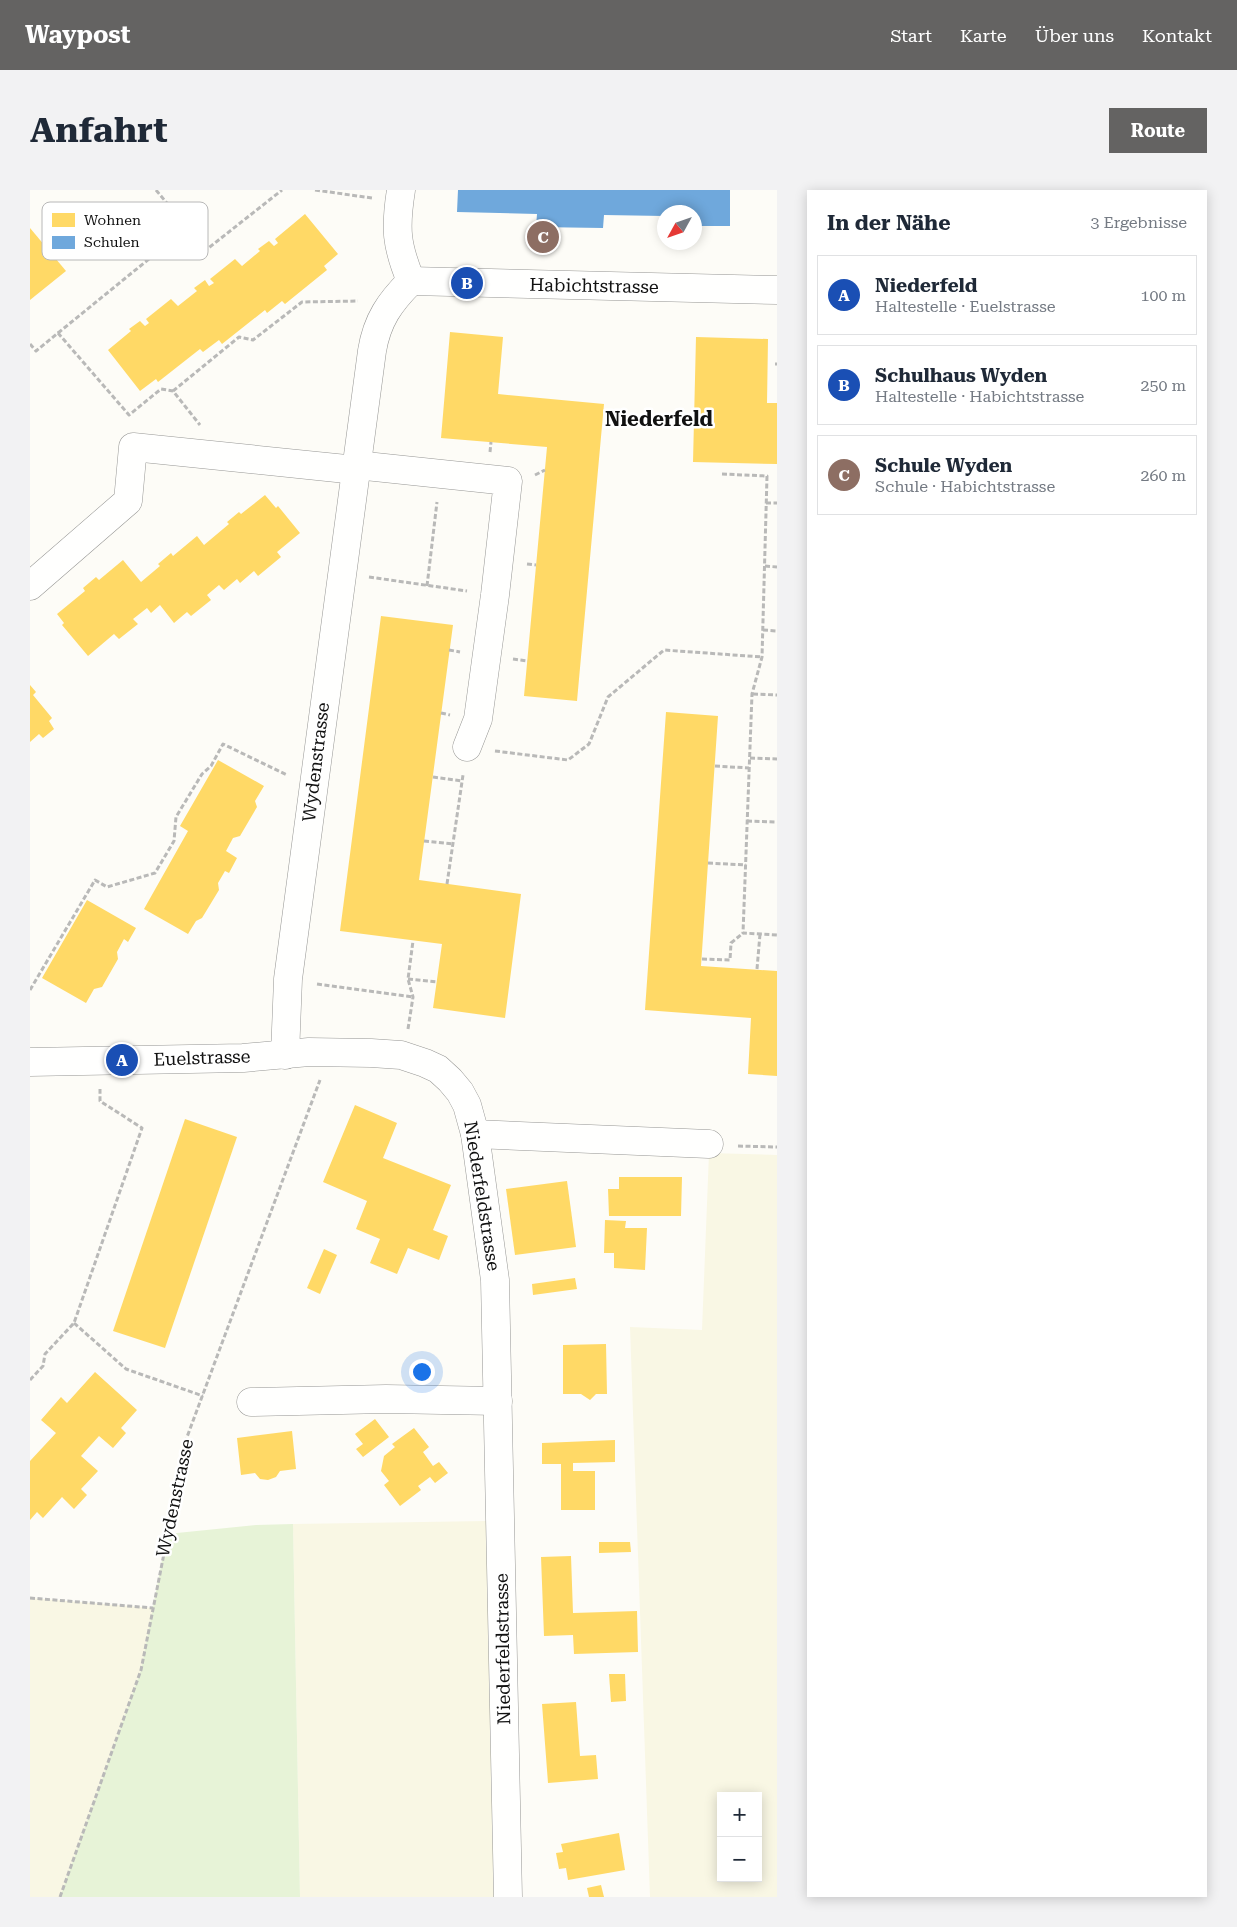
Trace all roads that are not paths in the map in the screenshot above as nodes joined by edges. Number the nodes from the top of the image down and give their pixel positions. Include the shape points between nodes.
1 (401, 190) edge
2 (411, 281) junction
3 (777, 290) edge
4 (356, 467) junction
5 (30, 586) edge
6 (467, 748) road end
7 (285, 1054) junction
8 (30, 1062) edge
9 (474, 1134) junction
10 (709, 1144) road end
11 (498, 1400) junction
12 (252, 1402) dead end
13 (508, 1897) edge

1 - 2 street via 397,236
2 - 3 street, Habichtstrasse
2 - 4 street, Wydenstrasse via 385,311 374,336
4 - 5 street via 133,447 128,501
4 - 6 street via 508,481 478,719
4 - 7 street, Wydenstrasse via 288,980
7 - 8 street, Euelstrasse via 243,1058
7 - 9 street, Niederfeldstrasse via 323,1051 371,1053 401,1055 426,1063 438,1069 460,1092 467,1104
9 - 10 street
9 - 11 street, Niederfeldstrasse via 495,1280
11 - 12 street
11 - 13 street, Niederfeldstrasse

